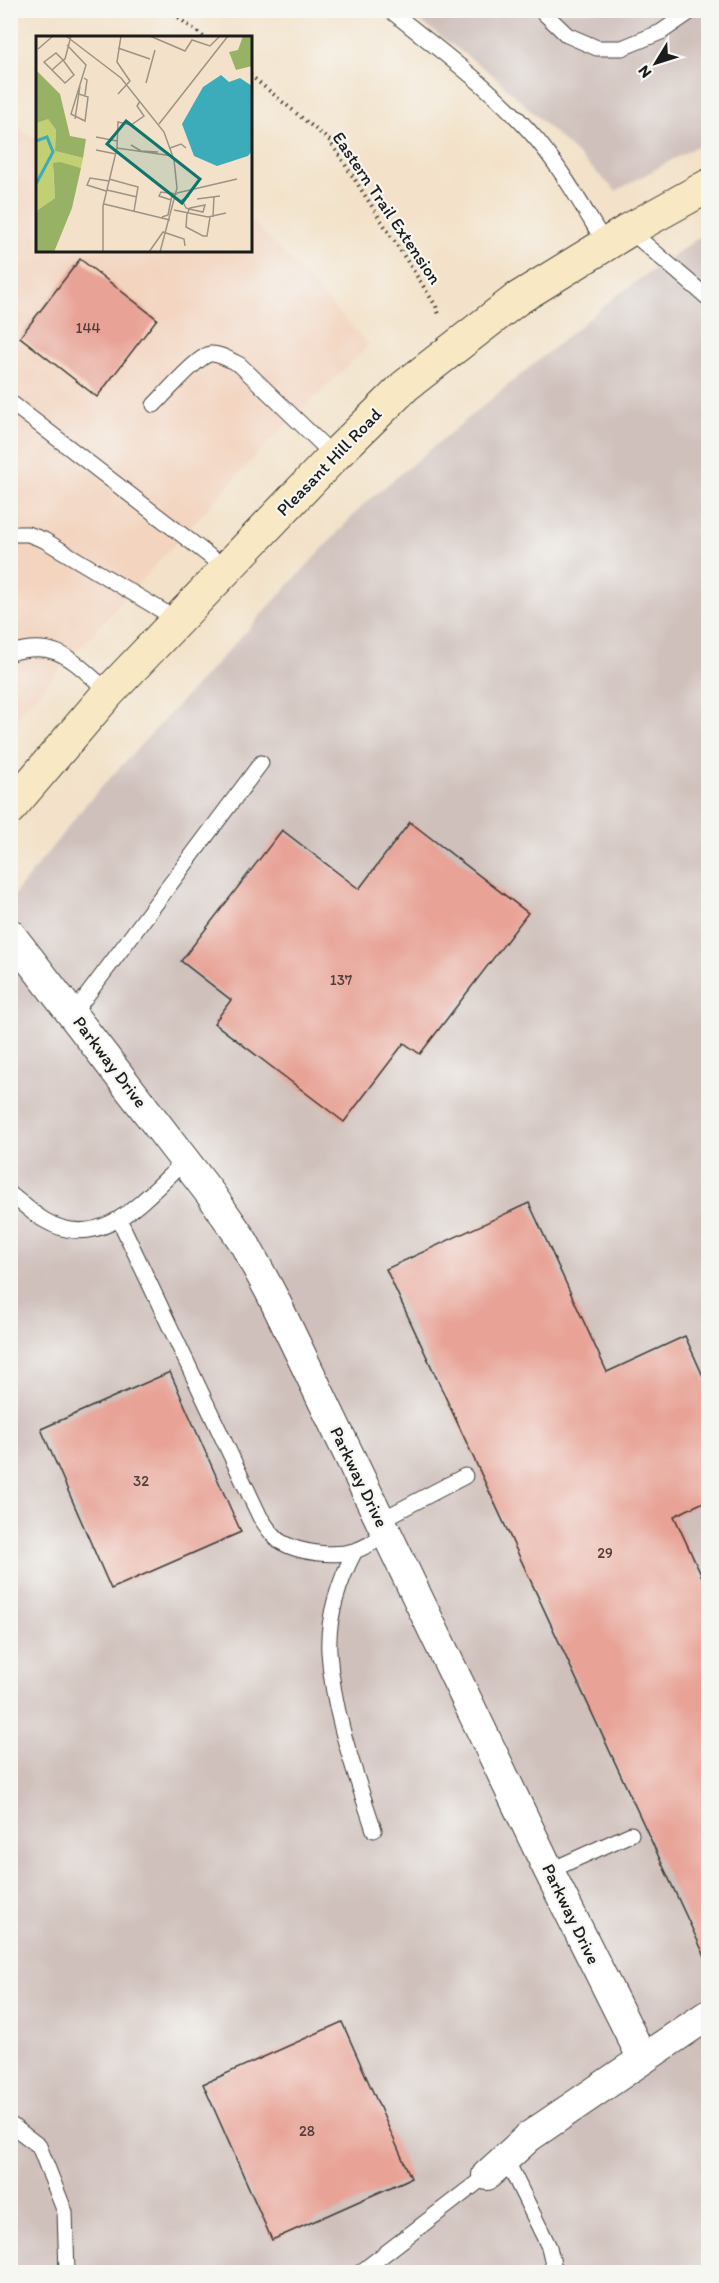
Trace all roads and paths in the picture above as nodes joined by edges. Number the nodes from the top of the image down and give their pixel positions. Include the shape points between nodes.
1 (168, 10) edge
2 (390, 10) edge
3 (541, 10) edge
4 (693, 10) edge
5 (202, 36) edge
6 (252, 77) edge
7 (708, 186) edge
8 (617, 237) junction
9 (708, 298) edge
10 (449, 350) junction
11 (10, 402) edge
12 (154, 405) dead end
13 (334, 456) junction
14 (10, 534) edge
15 (225, 568) junction
16 (176, 619) junction
17 (10, 653) edge
18 (109, 692) junction
19 (261, 763) dead end
20 (10, 808) edge
21 (10, 934) edge
22 (72, 1014) junction
23 (185, 1161) junction
24 (10, 1194) edge
25 (119, 1219) junction
26 (465, 1476) dead end
27 (384, 1527) junction
28 (355, 1551) junction
29 (374, 1830) dead end
30 (631, 1834) dead end
31 (549, 1871) junction
32 (708, 2015) edge
33 (643, 2060) junction
34 (10, 2124) edge
35 (496, 2167) junction
36 (67, 2272) edge
37 (361, 2272) edge
38 (555, 2272) edge

1 - 5 path
2 - 8 lane via 492,93 537,140
3 - 4 lane via 567,35 597,48 622,48 661,32
6 - 10 path, Eastern Trail Extension via 330,141 436,306
7 - 8 street, Pleasant Hill Road
8 - 9 lane
8 - 10 street, Pleasant Hill Road via 517,299
10 - 13 street, Pleasant Hill Road via 405,386
11 - 15 lane
12 - 13 lane via 200,358 211,354 224,357 240,365
13 - 15 street, Pleasant Hill Road
14 - 16 lane via 28,534 44,540
15 - 16 street, Pleasant Hill Road
16 - 18 street, Pleasant Hill Road
17 - 18 lane via 22,649 56,650
18 - 20 street, Pleasant Hill Road
19 - 22 lane
21 - 22 street, Parkway Drive
22 - 23 street, Parkway Drive
23 - 25 lane
23 - 27 street, Parkway Drive via 243,1241
24 - 25 lane via 44,1220 72,1231 90,1231
25 - 28 lane via 260,1517 279,1541 295,1548 322,1553
26 - 27 lane
27 - 28 lane
27 - 31 street, Parkway Drive
28 - 29 lane via 344,1571 332,1616 329,1651 342,1731
30 - 31 lane
31 - 33 street, Parkway Drive
32 - 33 street
33 - 35 street via 530,2136
34 - 36 lane via 39,2146 65,2212
35 - 37 lane
35 - 38 lane via 549,2247

